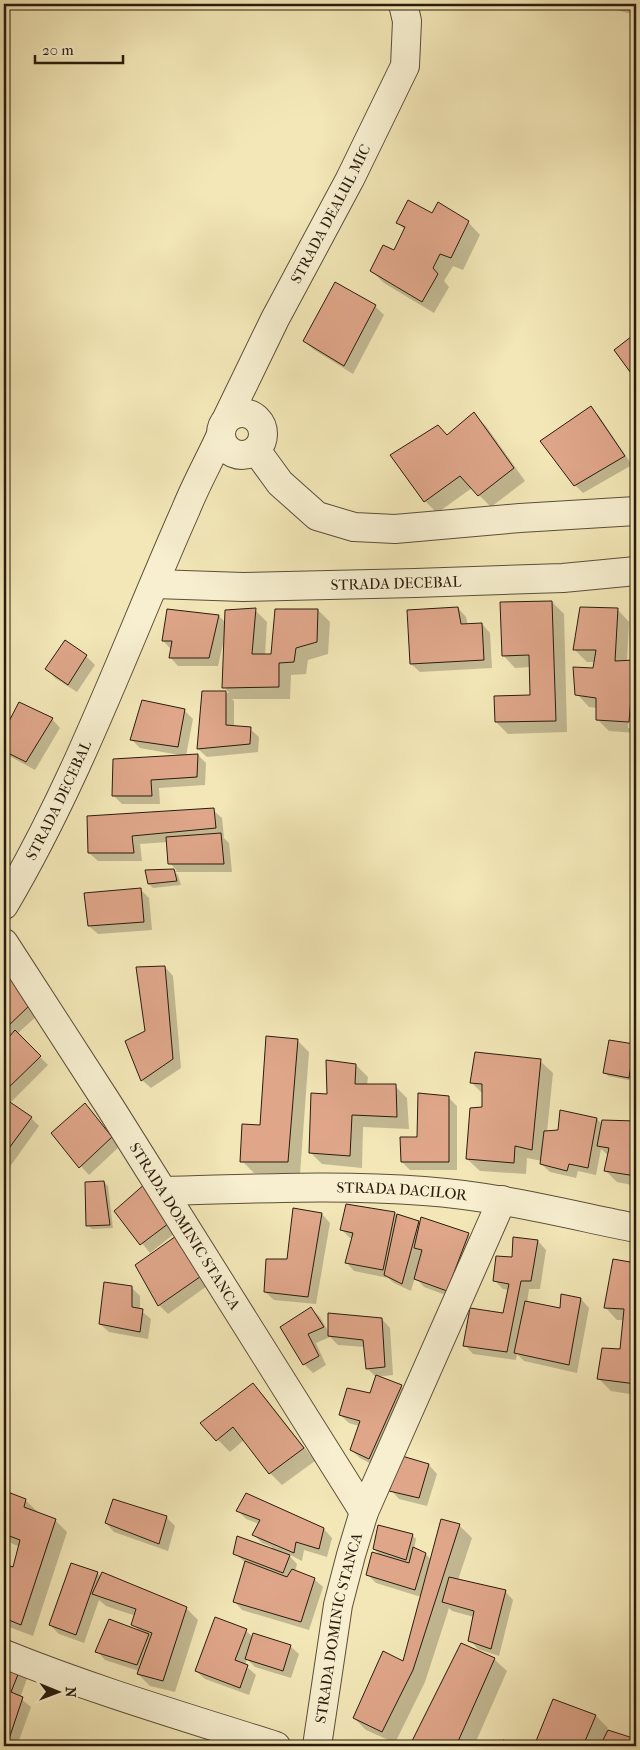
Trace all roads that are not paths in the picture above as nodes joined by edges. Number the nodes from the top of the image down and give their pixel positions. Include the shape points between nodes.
1 (403, 4) edge
2 (223, 428) junction
3 (636, 512) edge
4 (636, 571) edge
5 (155, 584) junction
6 (4, 906) edge
7 (4, 943) edge
8 (163, 1191) junction
9 (502, 1200) junction
10 (636, 1228) edge
11 (364, 1512) junction
12 (4, 1654) edge
13 (276, 1746) edge
14 (317, 1746) edge

1 - 2 street, STRADA DEALUL MIC via 407,21 405,66 350,179 275,319
2 - 3 street via 223,444 232,453 245,455 256,450 280,483 317,516 354,527 395,529
2 - 5 street, STRADA DECEBAL
4 - 5 street, STRADA DECEBAL via 564,578 377,584 244,587
5 - 6 street, STRADA DECEBAL via 74,774
7 - 8 street, STRADA DOMINIC STANCA
8 - 9 street, STRADA DACILOR via 385,1189
8 - 11 street, STRADA DOMINIC STANCA
9 - 10 street, STRADA DACILOR
9 - 11 street, STRADA DOMINIC STANCA
11 - 14 street, STRADA DOMINIC STANCA via 338,1605
12 - 13 street via 115,1695

